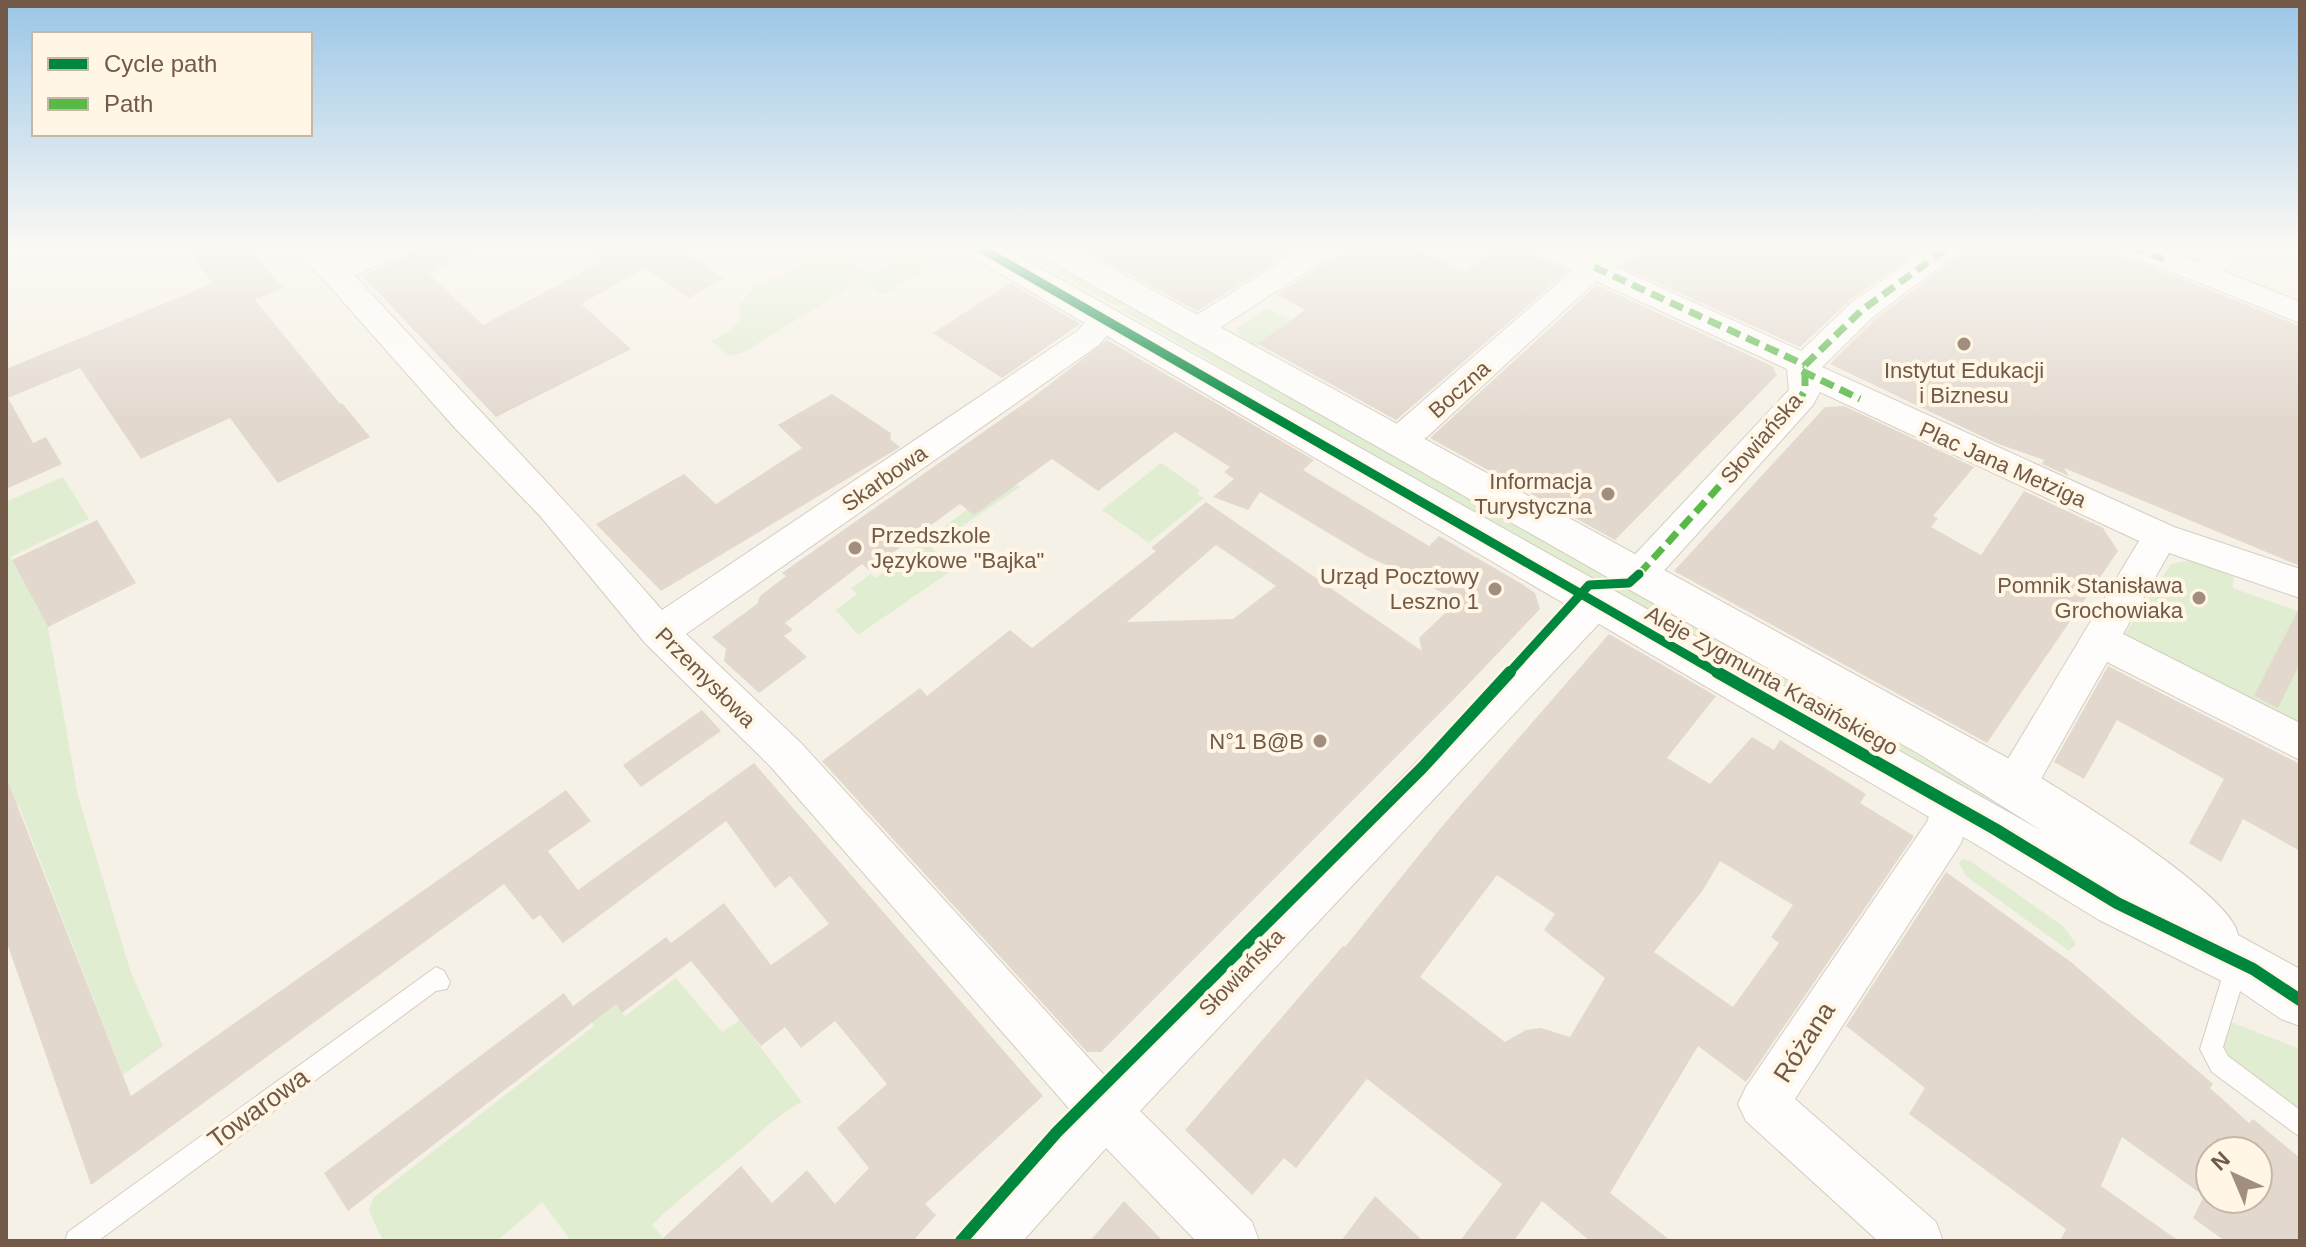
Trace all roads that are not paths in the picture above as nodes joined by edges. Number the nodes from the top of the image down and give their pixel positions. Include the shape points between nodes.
1 (363, 304) edge
2 (1078, 304) edge
3 (1128, 304) edge
4 (1155, 304) edge
5 (1235, 304) edge
6 (1553, 304) edge
7 (1673, 304) edge
8 (1869, 304) edge
9 (2277, 304) edge
10 (2300, 313) edge
11 (1105, 320) junction
12 (1198, 328) junction
13 (1804, 368) junction
14 (1398, 441) junction
15 (2161, 536) junction
16 (1639, 574) junction
17 (2300, 584) edge
18 (1596, 603) junction
19 (659, 632) junction
20 (2100, 640) junction
21 (2300, 743) edge
22 (1987, 807) junction
23 (2246, 966) junction
24 (439, 982) dead end
25 (2300, 1000) edge
26 (1106, 1112) junction
27 (2300, 1125) edge
28 (77, 1241) edge
29 (989, 1241) edge
30 (1233, 1241) edge
31 (1917, 1241) edge

1 - 19 street, Przemysłowa via 553,508
2 - 11 street, Aleje Zygmunta Krasińskiego
3 - 11 street
4 - 12 street, Aleje Zygmunta Krasińskiego
5 - 12 street
6 - 14 street, Boczna
7 - 13 street, Plac Jana Metziga
8 - 13 street, Słowiańska
9 - 10 street
11 - 18 street, Aleje Zygmunta Krasińskiego
11 - 19 street, Skarbowa via 1088,338
12 - 14 street, Aleje Zygmunta Krasińskiego
13 - 15 street, Plac Jana Metziga via 1860,399
13 - 16 street, Słowiańska via 1801,397
14 - 16 street, Aleje Zygmunta Krasińskiego
15 - 17 street, Plac Jana Metziga
15 - 20 street
16 - 22 street, Aleje Zygmunta Krasińskiego
18 - 22 street, Aleje Zygmunta Krasińskiego
18 - 26 street, Słowiańska
19 - 26 street, Przemysłowa via 786,755
20 - 21 street
20 - 22 street
22 - 23 street, Aleje Zygmunta Krasińskiego via 2117,903
22 - 31 street, Różana via 1946,830 1763,1104
23 - 25 street, Aleje Zygmunta Krasińskiego
23 - 27 lane via 2211,1049 2229,1072
24 - 28 lane, Towarowa via 436,978
26 - 29 street, Słowiańska
26 - 30 street, Przemysłowa

